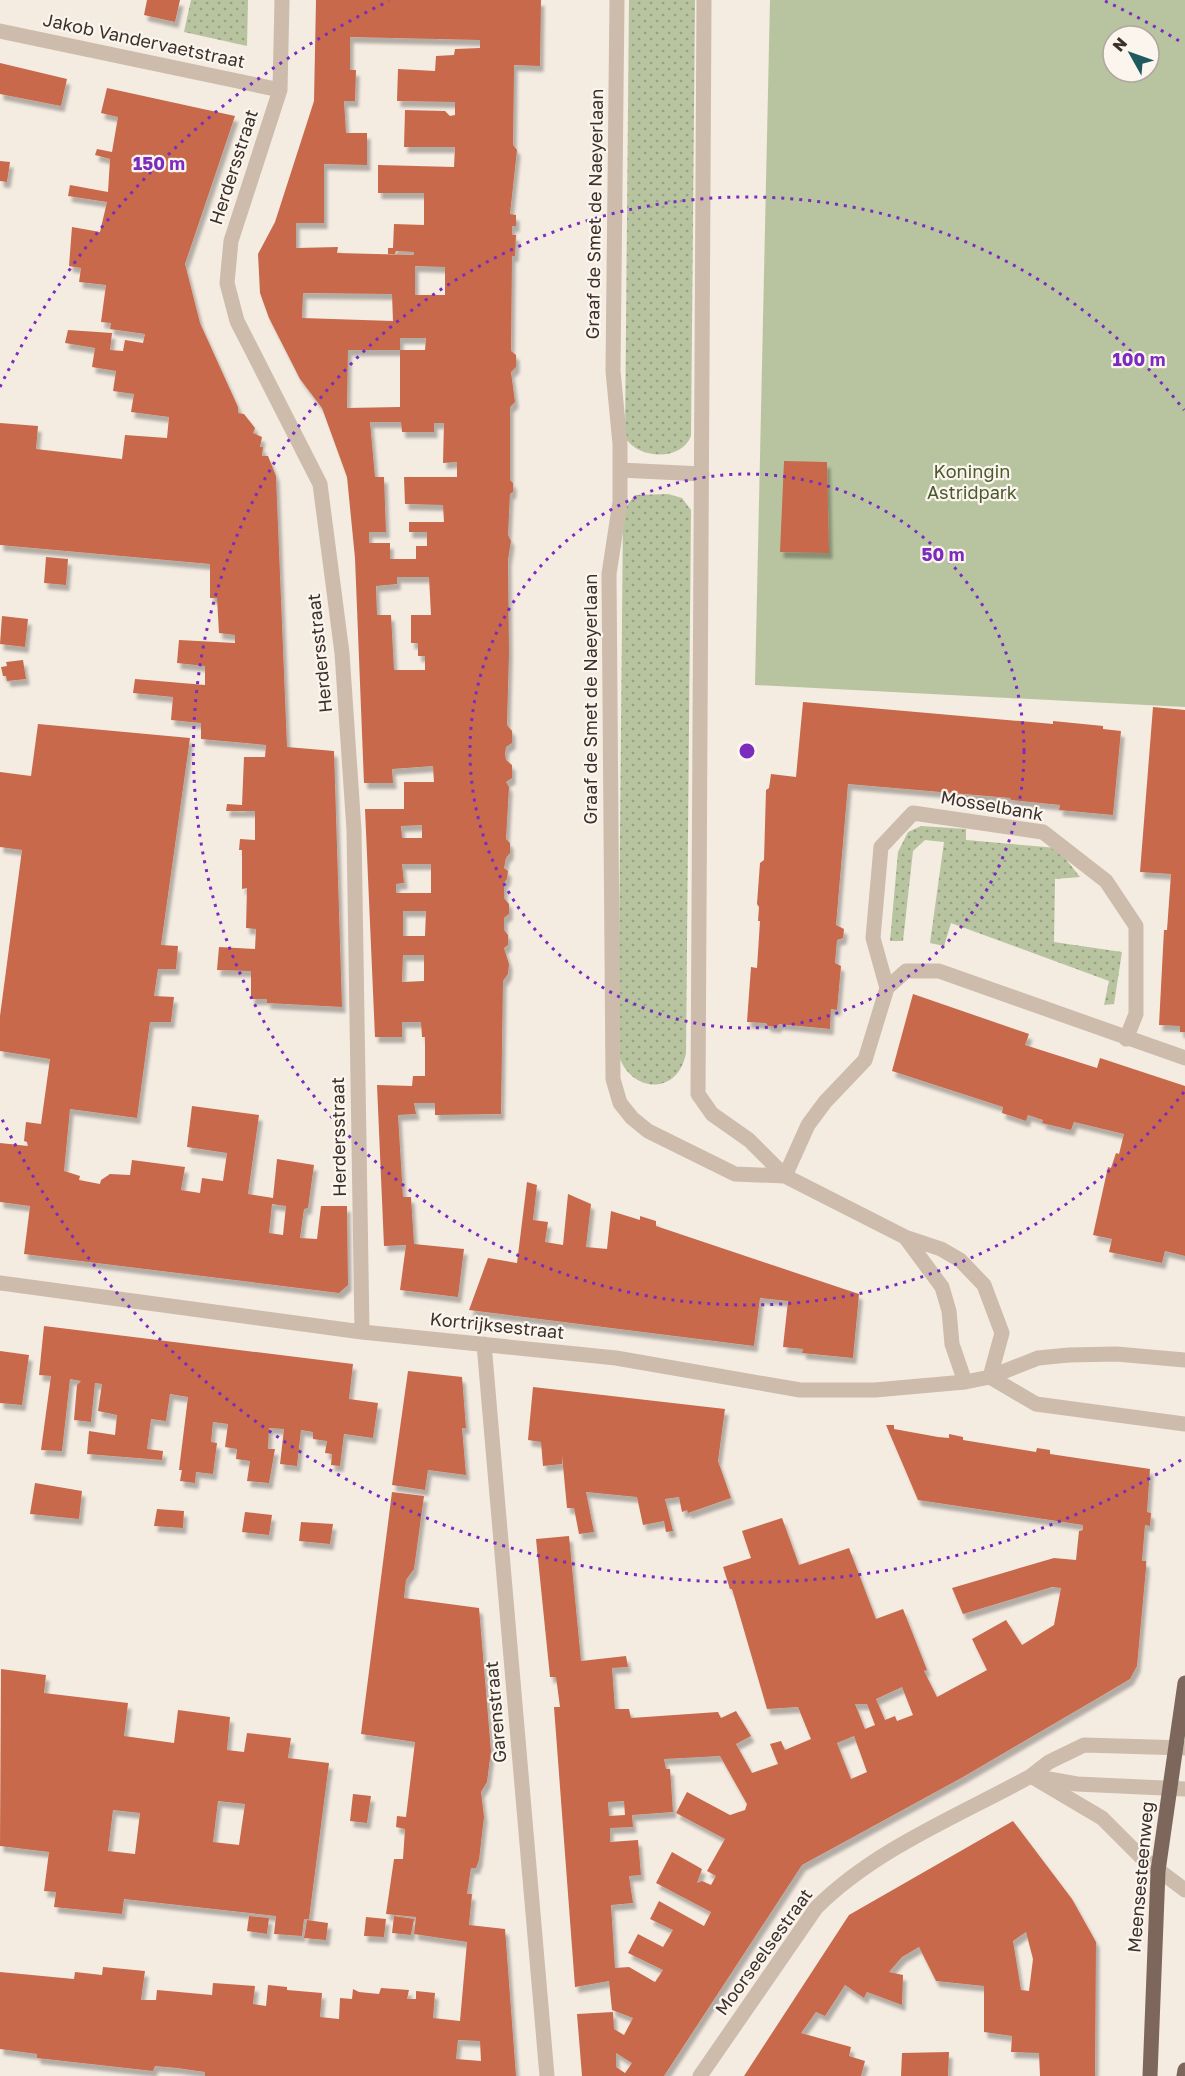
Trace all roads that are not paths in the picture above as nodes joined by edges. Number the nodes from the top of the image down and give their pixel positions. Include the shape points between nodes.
1 (282, 0) edge
2 (617, 0) edge
3 (704, 0) edge
4 (0, 31) edge
5 (280, 90) junction
6 (620, 470) junction
7 (702, 474) junction
8 (887, 988) junction
9 (1126, 1039) junction
10 (1185, 1058) edge
11 (785, 1176) junction
12 (905, 1237) junction
13 (0, 1283) edge
14 (362, 1332) junction
15 (483, 1344) junction
16 (1185, 1360) edge
17 (990, 1377) junction
18 (965, 1382) junction
19 (1185, 1424) edge
20 (1185, 1683) edge
21 (1180, 1747) edge
22 (1031, 1776) junction
23 (1169, 1787) junction
24 (1185, 1789) edge
25 (1158, 1871) junction
26 (1185, 1890) edge
27 (1185, 2070) edge
28 (548, 2076) edge
29 (700, 2076) edge
30 (1150, 2076) edge
31 (1184, 2076) edge

1 - 5 street, Herdersstraat
2 - 6 street, Graaf de Smet de Naeyerlaan via 613,371
3 - 7 street, Graaf de Smet de Naeyerlaan
4 - 5 street, Jakob Vandervaetstraat
5 - 14 street, Herdersstraat via 231,241 227,283 237,321 320,484 322,495 342,653 354,830
6 - 7 street
6 - 11 street, Graaf de Smet de Naeyerlaan via 620,502 609,574 613,1079 620,1103 648,1131 735,1174
7 - 11 street, Graaf de Smet de Naeyerlaan via 698,1094 712,1114 750,1140
8 - 9 street via 906,970 939,971
8 - 9 street, Mosselbank via 873,938 881,847 913,813 1043,832 1106,881 1137,926 1136,1014
8 - 11 street via 865,1060 808,1125
9 - 10 street
11 - 12 street, Graaf de Smet de Naeyerlaan
12 - 17 street, Graaf de Smet de Naeyerlaan via 960,1260 984,1284 1002,1333
12 - 18 street, Graaf de Smet de Naeyerlaan via 942,1287 952,1344
13 - 14 street, Kortrijksestraat
14 - 15 street, Kortrijksestraat
15 - 18 street, Kortrijksestraat via 616,1358 800,1390 875,1390
15 - 28 street, Garenstraat
16 - 17 street, Kortrijksestraat via 1116,1354 1069,1355 1038,1358
17 - 18 street, Kortrijksestraat
17 - 19 street via 1036,1404
20 - 21 main road, Meensesteenweg
21 - 22 street, Moorseelsestraat via 1084,1745
21 - 23 main road, Meensesteenweg
22 - 23 street via 1077,1784
22 - 25 street via 1102,1818
22 - 29 street, Moorseelsestraat via 875,1860 835,1889 816,1908
23 - 24 street
23 - 25 main road, Meensesteenweg
25 - 26 street
25 - 30 main road, Meensesteenweg
27 - 31 main road

